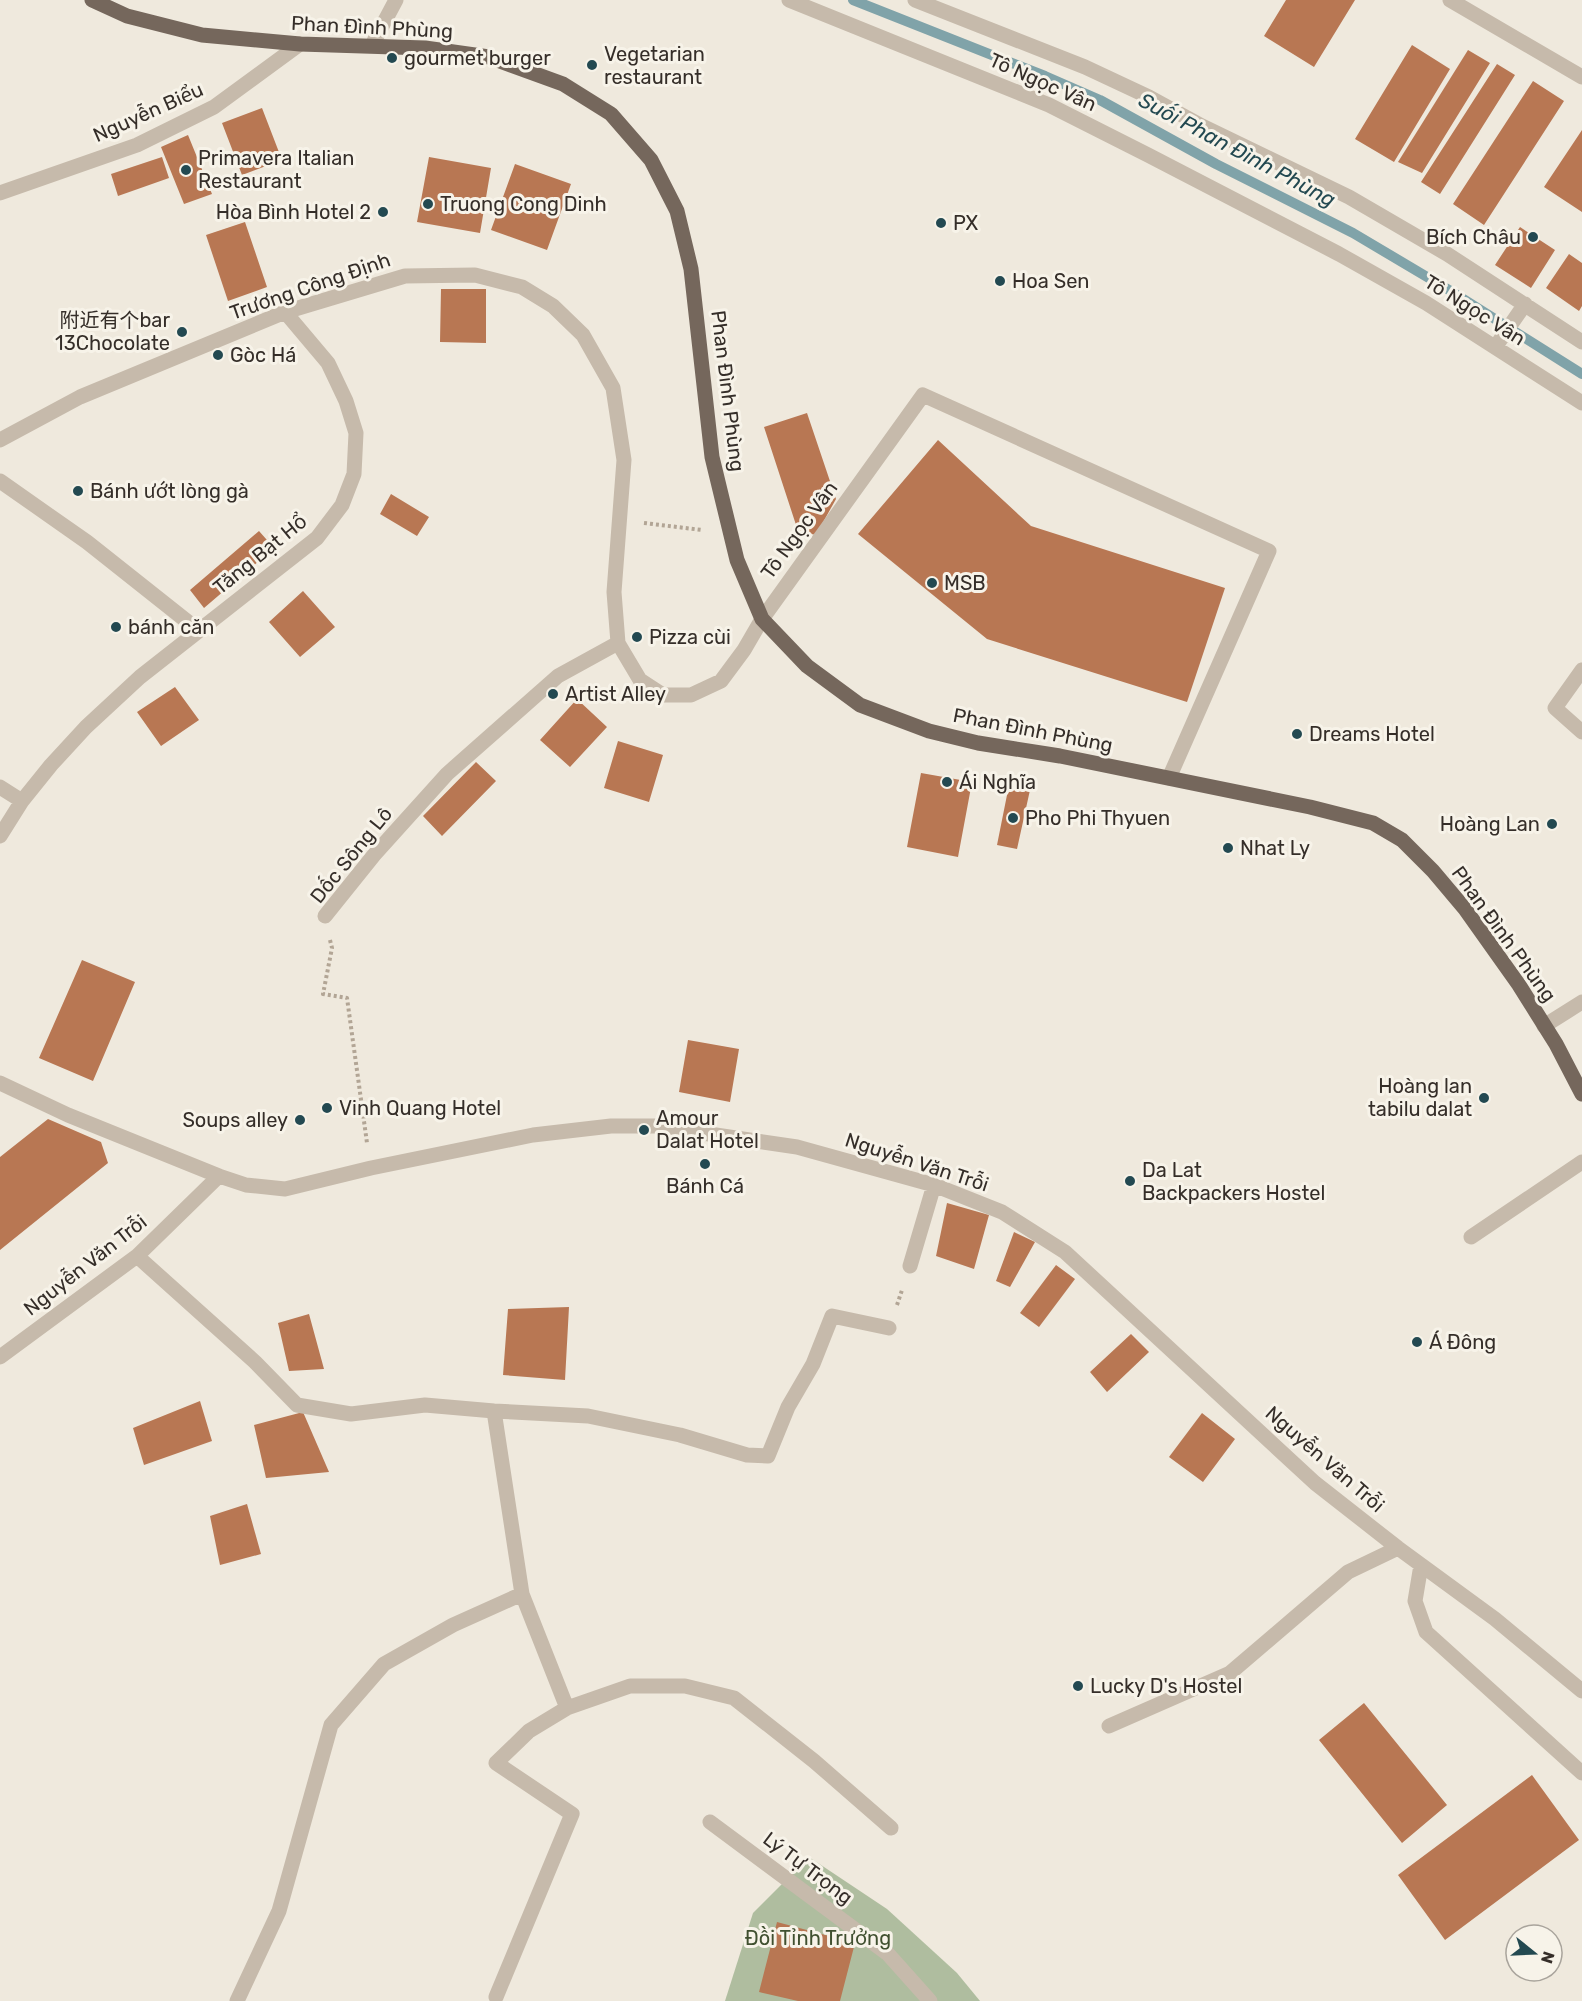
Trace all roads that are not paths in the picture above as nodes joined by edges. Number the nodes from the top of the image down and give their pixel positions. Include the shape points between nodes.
1 (92, 0) edge
2 (396, 0) edge
3 (789, 0) edge
4 (915, 0) edge
5 (1450, 0) edge
6 (300, 44) junction
7 (372, 45) junction
8 (1582, 78) edge
9 (0, 193) edge
10 (1522, 308) junction
11 (285, 312) junction
12 (1582, 342) edge
13 (1498, 343) junction
14 (1582, 403) edge
15 (0, 440) edge
16 (0, 481) edge
17 (762, 619) junction
18 (198, 630) junction
19 (618, 643) junction
20 (1582, 670) edge
21 (1582, 732) edge
22 (1168, 778) junction
23 (0, 787) edge
24 (22, 801) junction
25 (0, 836) edge
26 (325, 916) road end
27 (1582, 1002) edge
28 (1544, 1026) junction
29 (0, 1083) edge
30 (1582, 1094) edge
31 (1582, 1162) edge
32 (219, 1176) junction
33 (934, 1185) junction
34 (1471, 1237) dead end
35 (137, 1256) junction
36 (910, 1266) road end
37 (889, 1328) road end
38 (0, 1357) edge
39 (494, 1412) junction
40 (1398, 1548) junction
41 (1421, 1565) junction
42 (522, 1594) junction
43 (1582, 1690) edge
44 (567, 1708) junction
45 (1109, 1726) dead end
46 (1582, 1773) edge
47 (710, 1822) dead end
48 (891, 1828) dead end
49 (496, 1997) dead end
50 (237, 2001) edge
51 (930, 2001) edge

1 - 6 main road, Phan Đình Phùng via 128,16 202,35
2 - 7 street
3 - 13 street, Tô Ngọc Vân via 1049,105 1339,254
4 - 10 street, Tô Ngọc Vân via 1149,96 1349,197 1447,254
5 - 8 street
6 - 7 main road, Phan Đình Phùng
6 - 9 street, Nguyễn Biểu via 204,112 137,145
7 - 17 main road, Phan Đình Phùng via 489,57 563,84 611,114 651,160 676,211 691,269 712,457 737,560
10 - 12 street, Tô Ngọc Vân
10 - 13 street
11 - 15 street, Trương Công Định via 80,397
11 - 18 street, Tăng Bạt Hổ via 328,363 346,401 356,433 354,474 342,505 317,538
11 - 19 street, Trương Công Định via 405,276 475,275 522,287 553,306 584,335 613,388 624,460 614,592
13 - 14 street, Tô Ngọc Vân
16 - 18 street via 87,542
17 - 19 street, Trương Công Định via 721,681 691,695 663,694 640,680
17 - 22 main road, Phan Đình Phùng via 807,666 860,705 968,741
17 - 22 street, Tô Ngọc Vân via 923,395 1269,551
18 - 24 street, Tăng Bạt Hổ via 86,727
19 - 26 street, Dốc Sông Lô via 558,676 447,774
20 - 21 street via 1555,708
22 - 28 main road, Phan Đình Phùng via 1372,823 1402,840 1465,909
23 - 24 street
24 - 25 street, Tăng Bạt Hổ
27 - 28 street
28 - 30 main road, Phan Đình Phùng
29 - 32 street, Nguyễn Văn Trỗi
31 - 34 street
32 - 33 street, Nguyễn Văn Trỗi via 246,1185 285,1189 533,1135 610,1126 655,1126 797,1147
32 - 35 street, Nguyễn Văn Trỗi
33 - 36 street
33 - 40 street, Nguyễn Văn Trỗi via 1002,1212 1065,1252 1315,1483
35 - 38 street, Nguyễn Văn Trỗi
35 - 39 street via 297,1405 351,1414 426,1405
37 - 39 street via 832,1316 768,1456 747,1455 680,1435 588,1416
39 - 42 street
40 - 41 street, Nguyễn Văn Trỗi
40 - 45 street via 1348,1572 1230,1673
41 - 43 street, Nguyễn Văn Trỗi
41 - 46 street via 1415,1601 1426,1632
42 - 44 street
42 - 50 street via 453,1625 384,1664 331,1725 279,1911
44 - 48 street via 630,1686 685,1686 734,1698
44 - 49 street via 529,1731 496,1763 572,1814
47 - 51 street, Lý Tự Trọng via 888,1954

